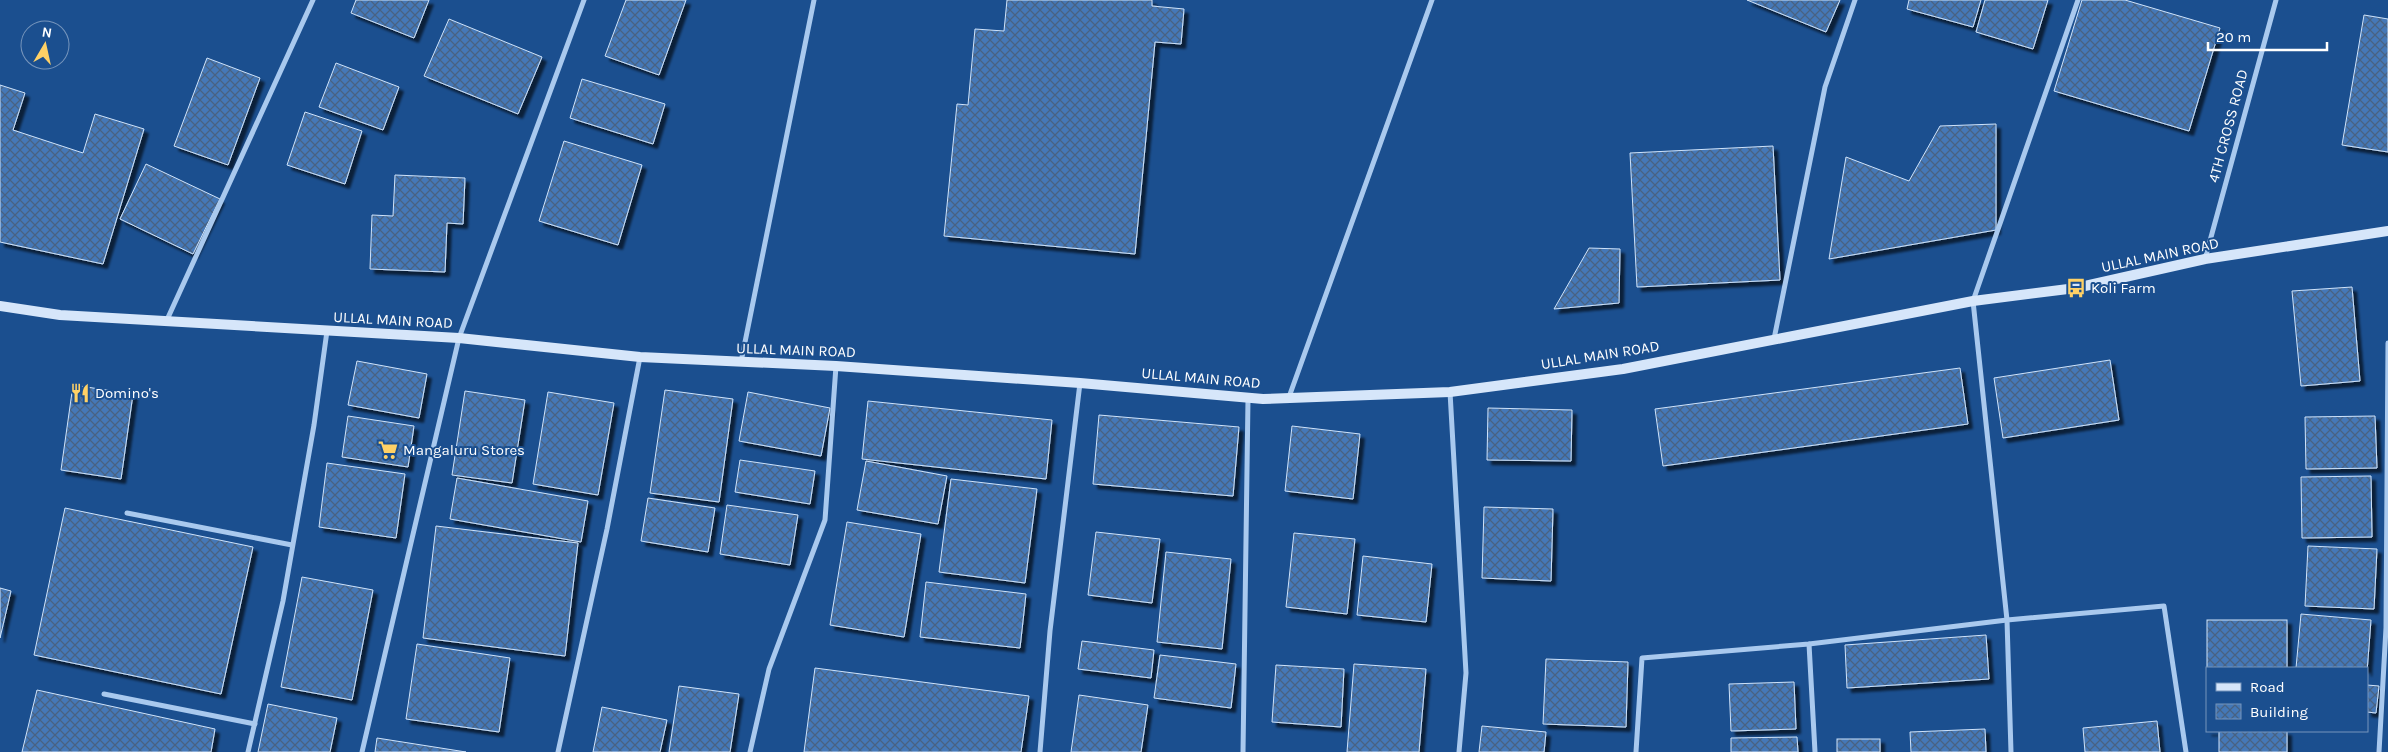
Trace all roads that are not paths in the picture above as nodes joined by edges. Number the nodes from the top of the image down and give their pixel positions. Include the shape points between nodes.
1 (313, 0) edge
2 (584, 0) edge
3 (814, 0) edge
4 (1432, 0) edge
5 (1855, 0) edge
6 (2078, 0) edge
7 (2276, 0) edge
8 (2388, 232) edge
9 (2205, 259) junction
10 (1974, 301) junction
11 (0, 306) edge
12 (166, 322) junction
13 (327, 331) junction
14 (459, 338) junction
15 (1774, 340) junction
16 (2388, 343) edge
17 (640, 357) junction
18 (741, 363) junction
19 (836, 366) junction
20 (1080, 383) junction
21 (1450, 392) junction
22 (1289, 397) junction
23 (1248, 399) junction
24 (127, 513) dead end
25 (292, 545) junction
26 (2006, 620) junction
27 (1809, 644) junction
28 (104, 694) dead end
29 (255, 724) junction
30 (248, 752) edge
31 (362, 752) edge
32 (558, 752) edge
33 (750, 752) edge
34 (1040, 752) edge
35 (1244, 752) edge
36 (1459, 752) edge
37 (1636, 752) edge
38 (1815, 752) edge
39 (2011, 752) edge
40 (2186, 752) edge
41 (2379, 752) edge

1 - 12 street
2 - 14 street
3 - 18 street
4 - 22 street
5 - 15 street via 1824,87
6 - 10 street
7 - 9 street, 4TH CROSS ROAD
8 - 9 main road, ULLAL MAIN ROAD
9 - 10 main road, ULLAL MAIN ROAD via 2076,288
10 - 15 main road, ULLAL MAIN ROAD
10 - 26 street
11 - 12 main road, ULLAL MAIN ROAD
12 - 13 main road, ULLAL MAIN ROAD
13 - 14 main road, ULLAL MAIN ROAD
13 - 25 street
14 - 17 main road, ULLAL MAIN ROAD
14 - 31 street
15 - 21 main road, ULLAL MAIN ROAD via 1623,369
16 - 41 street via 2386,628
17 - 18 main road, ULLAL MAIN ROAD
17 - 32 street via 607,529
18 - 19 main road, ULLAL MAIN ROAD
19 - 20 main road, ULLAL MAIN ROAD
19 - 33 street via 825,520 769,669
20 - 23 main road, ULLAL MAIN ROAD
20 - 34 street via 1050,631
21 - 22 main road, ULLAL MAIN ROAD
21 - 36 street via 1466,673
22 - 23 main road, ULLAL MAIN ROAD
23 - 35 street
24 - 25 street
25 - 29 street via 283,601
26 - 27 street
26 - 39 street
26 - 40 street via 2164,606
27 - 37 street via 1642,658
27 - 38 street
28 - 29 street
29 - 30 street

